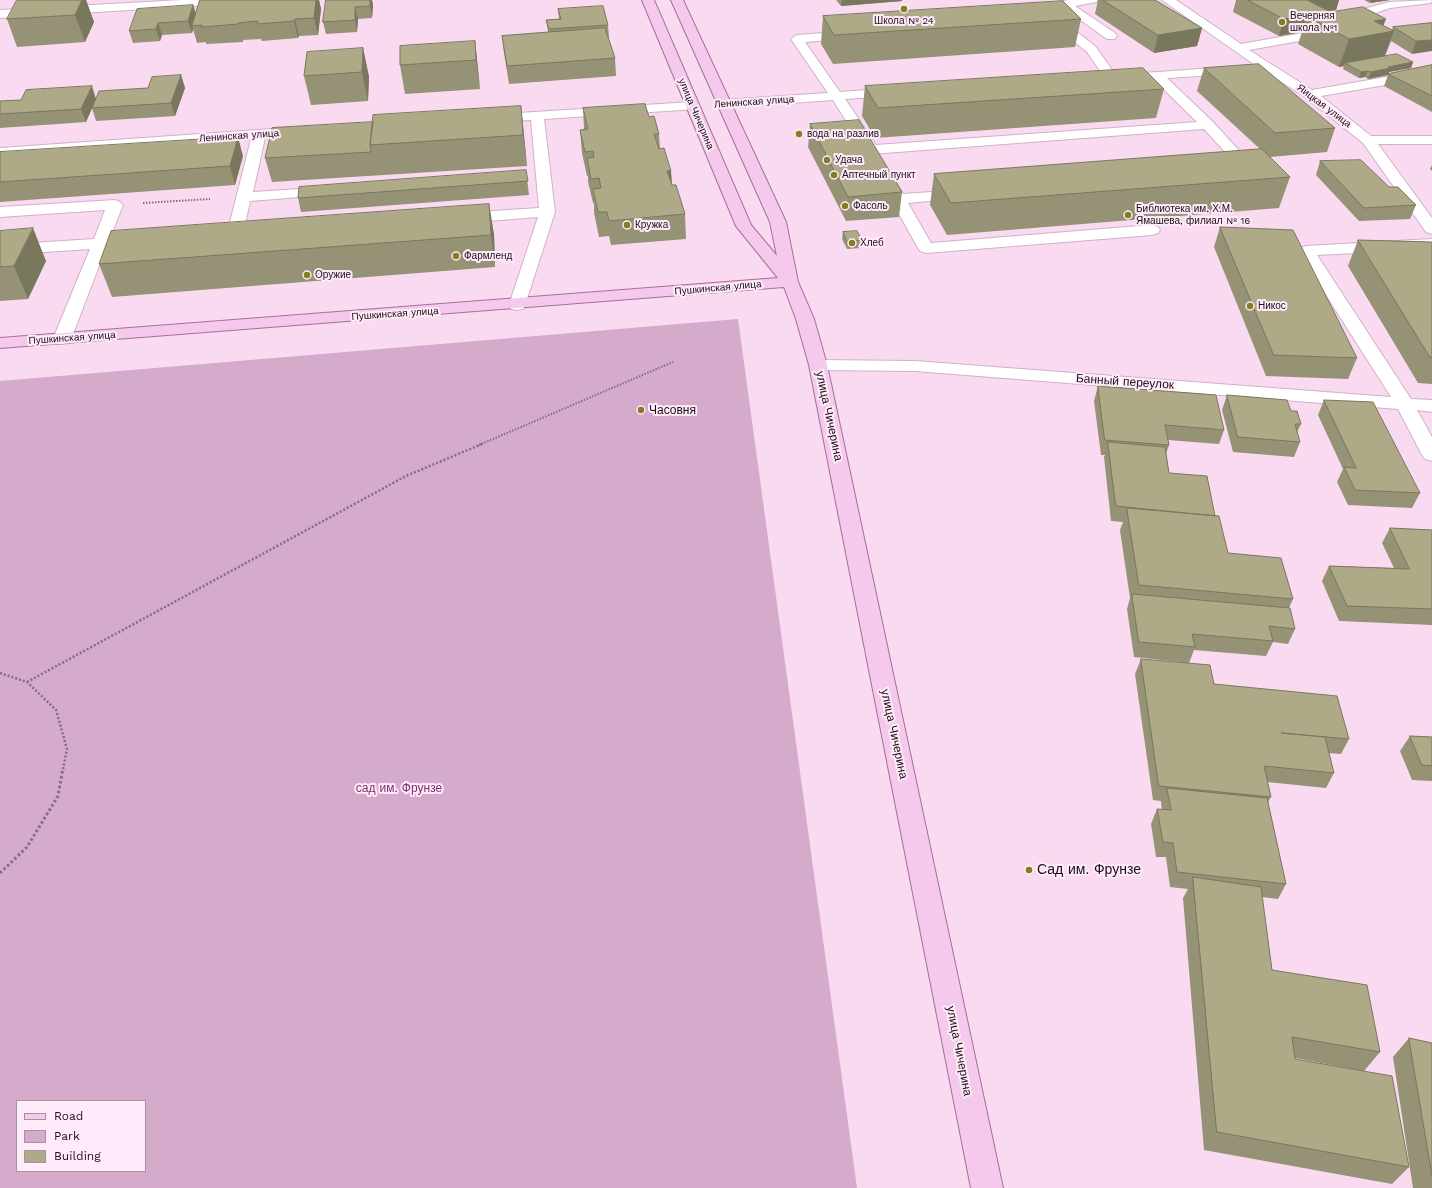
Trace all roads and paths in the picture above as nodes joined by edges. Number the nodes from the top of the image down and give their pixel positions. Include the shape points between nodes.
1 (243, 0) edge
2 (648, 0) edge
3 (677, 0) edge
4 (1092, 0) edge
5 (1168, 0) edge
6 (1431, 0) edge
7 (1061, 2) edge
8 (0, 14) edge
9 (1037, 19) edge
10 (866, 33) edge
11 (1111, 36) edge
12 (1238, 48) junction
13 (1268, 68) junction
14 (1432, 73) edge
15 (1156, 75) junction
16 (1112, 78) junction
17 (1096, 79) edge
18 (907, 91) edge
19 (1310, 94) junction
20 (836, 95) junction
21 (723, 104) junction
22 (692, 106) junction
23 (537, 115) junction
24 (481, 119) edge
25 (1208, 125) junction
26 (314, 130) edge
27 (259, 134) junction
28 (1368, 140) junction
29 (1432, 140) edge
30 (0, 152) edge
31 (876, 160) junction
32 (544, 172) junction
33 (528, 173) edge
34 (1237, 173) edge
35 (300, 193) edge
36 (976, 193) edge
37 (243, 197) junction
38 (897, 199) junction
39 (115, 205) junction
40 (0, 212) edge
41 (547, 212) junction
42 (446, 219) edge
43 (1432, 229) edge
44 (1152, 230) edge
45 (251, 233) edge
46 (235, 234) junction
47 (219, 235) edge
48 (156, 240) edge
49 (100, 243) junction
50 (1432, 244) edge
51 (0, 250) edge
52 (790, 282) junction
53 (517, 305) junction
54 (62, 339) junction
55 (0, 344) edge
56 (673, 362) dead end
57 (818, 365) junction
58 (1404, 403) junction
59 (1432, 406) edge
60 (1432, 455) edge
61 (0, 673) edge
62 (27, 682) junction
63 (0, 873) edge
64 (986, 1188) edge

1 - 8 street
2 - 22 main road, улица Чичерина
3 - 21 main road, улица Чичерина
4 - 7 street
5 - 12 street, Яицкая улица
6 - 12 street via 1389,5 1360,14 1329,32
7 - 11 street
9 - 16 street via 1052,18 1091,49
10 - 20 street via 797,39
12 - 13 street, Яицкая улица
13 - 15 street
13 - 19 street, Яицкая улица
14 - 19 street
15 - 16 street
15 - 25 street
16 - 17 street
18 - 20 street, Ленинская улица
19 - 28 street, Яицкая улица
20 - 21 street, Ленинская улица
20 - 31 street
21 - 22 main road, Ленинская улица
21 - 52 main road, улица Чичерина via 778,222
22 - 23 street, Ленинская улица
22 - 52 main road, улица Чичерина via 744,226
23 - 24 street, Ленинская улица
23 - 32 street
25 - 31 street
25 - 34 street via 1252,172
26 - 27 street, Ленинская улица
27 - 30 street, Ленинская улица
27 - 37 street
28 - 29 street
28 - 43 street, Яицкая улица
31 - 38 street
32 - 33 street
32 - 41 street
35 - 37 street
36 - 38 street
37 - 39 path
37 - 46 street
38 - 44 street via 926,248
39 - 40 street
39 - 49 street
41 - 42 street
41 - 53 street
45 - 46 street
46 - 47 street
48 - 49 street
49 - 51 street
49 - 54 street
50 - 58 street via 1306,251
52 - 53 main road, Пушкинская улица
52 - 57 main road, улица Чичерина via 805,319
53 - 54 main road, Пушкинская улица
54 - 55 main road, Пушкинская улица
56 - 62 path via 406,476
57 - 58 street, Банный переулок via 923,366
57 - 64 main road, улица Чичерина
58 - 59 street, Банный переулок
58 - 60 street
61 - 62 path
62 - 63 path via 56,710 67,749 58,796 27,847

